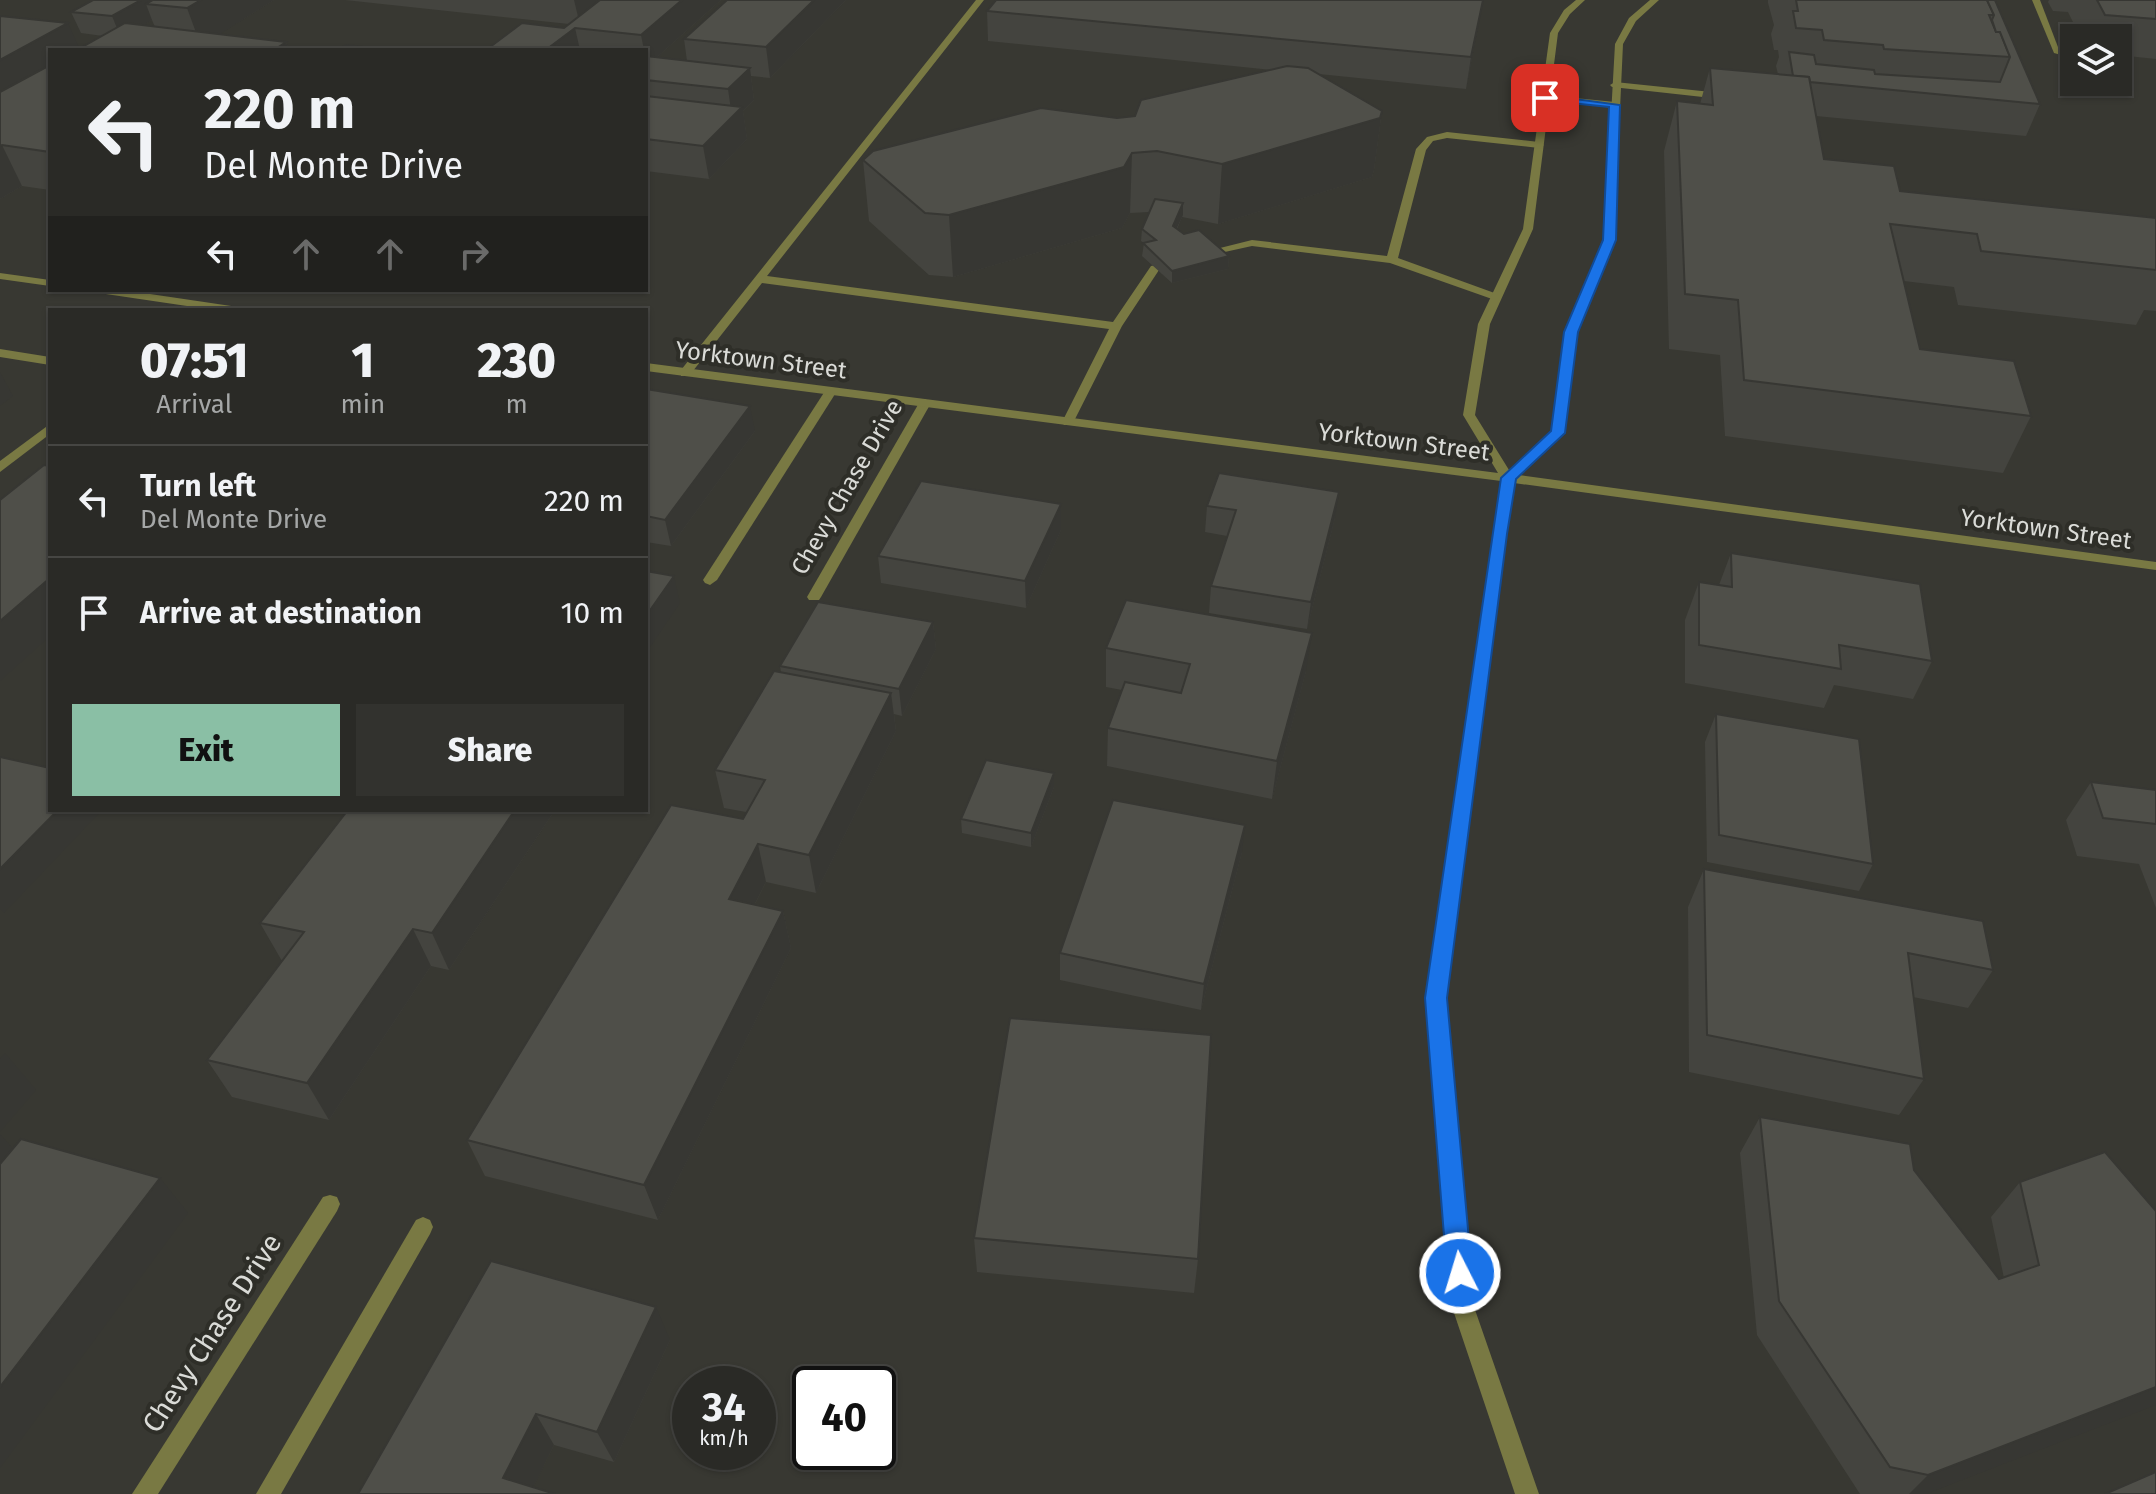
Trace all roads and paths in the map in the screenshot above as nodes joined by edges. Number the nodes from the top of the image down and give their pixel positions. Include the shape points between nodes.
1 (980, 0) edge
2 (1581, 0) edge
3 (1655, 0) edge
4 (2036, 0) edge
5 (2058, 53) dead end
6 (1615, 85) junction
7 (1738, 97) edge
8 (1545, 98) junction
9 (1615, 105) junction
10 (1539, 145) junction
11 (1392, 260) junction
12 (0, 276) edge
13 (761, 279) junction
14 (48, 283) edge
15 (110, 292) edge
16 (1496, 297) junction
17 (199, 308) edge
18 (1116, 326) junction
19 (0, 353) edge
20 (48, 361) edge
21 (648, 367) edge
22 (685, 373) junction
23 (831, 391) junction
24 (925, 403) junction
25 (1068, 422) junction
26 (48, 430) edge
27 (0, 468) edge
28 (1508, 478) junction
29 (2156, 566) edge
30 (710, 580) dead end
31 (814, 597) dead end
32 (330, 1204) dead end
33 (423, 1227) dead end
34 (144, 1494) edge
35 (268, 1494) edge
36 (1527, 1494) edge

1 - 13 street
2 - 8 street via 1554,33
3 - 6 street via 1632,20 1619,44
4 - 5 street
6 - 7 street
6 - 9 street
8 - 9 street
8 - 10 street
9 - 28 street via 1609,240 1571,332 1558,433
10 - 11 street via 1447,135 1430,139 1421,149
10 - 16 street via 1528,229
11 - 16 street
11 - 18 street via 1252,243 1209,252 1155,268
12 - 14 street
13 - 18 street
13 - 22 street
15 - 17 street
16 - 28 street via 1484,324 1469,415
18 - 25 street
19 - 20 street
21 - 22 street, Yorktown Street
22 - 23 street, Yorktown Street
23 - 24 street, Yorktown Street
23 - 30 street
24 - 25 street, Yorktown Street
24 - 31 street, Chevy Chase Drive
25 - 28 street, Yorktown Street
26 - 27 street
28 - 29 street, Yorktown Street
28 - 36 street via 1436,998 1462,1304
32 - 34 street, Chevy Chase Drive
33 - 35 street

